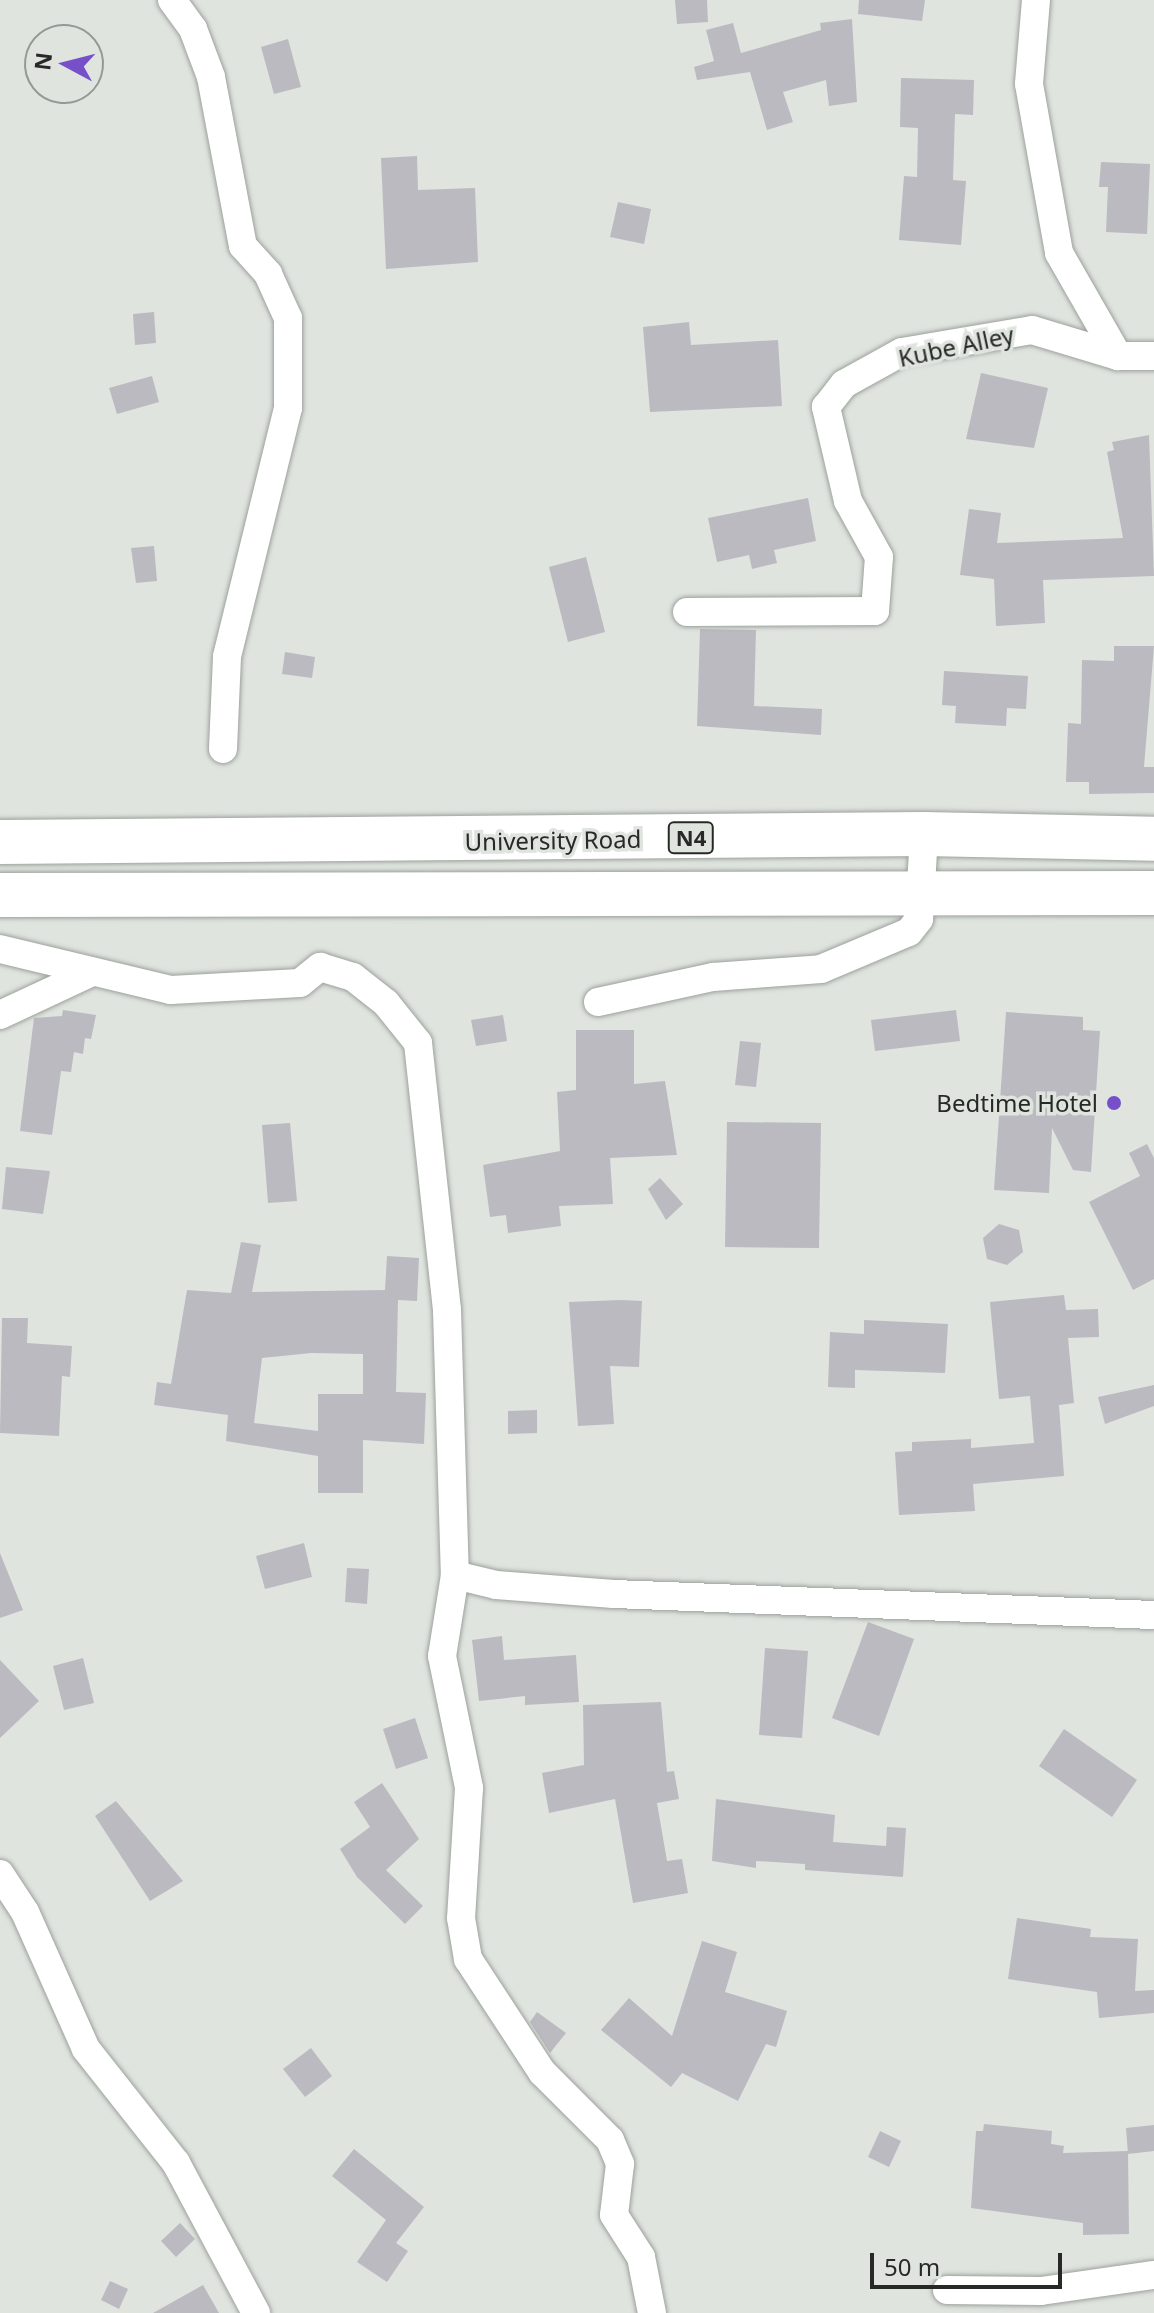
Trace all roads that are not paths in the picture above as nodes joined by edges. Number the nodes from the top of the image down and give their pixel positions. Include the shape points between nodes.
1 (172, 0) edge
2 (1036, 0) edge
3 (1118, 356) junction
4 (1154, 356) edge
5 (687, 612) dead end
6 (223, 749) dead end
7 (924, 834) junction
8 (1154, 839) edge
9 (0, 842) edge
10 (923, 892) junction
11 (1154, 893) edge
12 (0, 895) edge
13 (0, 949) edge
14 (90, 973) junction
15 (598, 1002) dead end
16 (0, 1015) edge
17 (455, 1575) junction
18 (1154, 1615) edge
19 (0, 1874) edge
20 (1154, 2275) edge
21 (947, 2290) dead end
22 (256, 2313) edge
23 (652, 2313) edge

1 - 6 street via 193,29 211,77 243,246 268,274 288,318 288,408 227,657
2 - 3 street via 1029,84 1059,253
3 - 4 street
3 - 5 street, Kube Alley via 1032,330 902,352 844,384 826,407 848,501 879,557 875,611
7 - 8 highway, University Road / N4
7 - 9 highway, University Road / N4
7 - 10 street
10 - 11 highway
10 - 12 highway
10 - 15 street via 916,927 821,969 713,977
13 - 14 street
14 - 16 street
14 - 17 street via 171,990 219,989 300,983 320,967 353,977 386,1003 418,1043 447,1310
17 - 18 street via 496,1585 614,1594
17 - 23 street via 442,1656 469,1788 461,1918 468,1959 542,2072 610,2140 620,2164 614,2215 641,2257
19 - 22 street via 25,1912 86,2049 176,2163
20 - 21 street via 1041,2291

